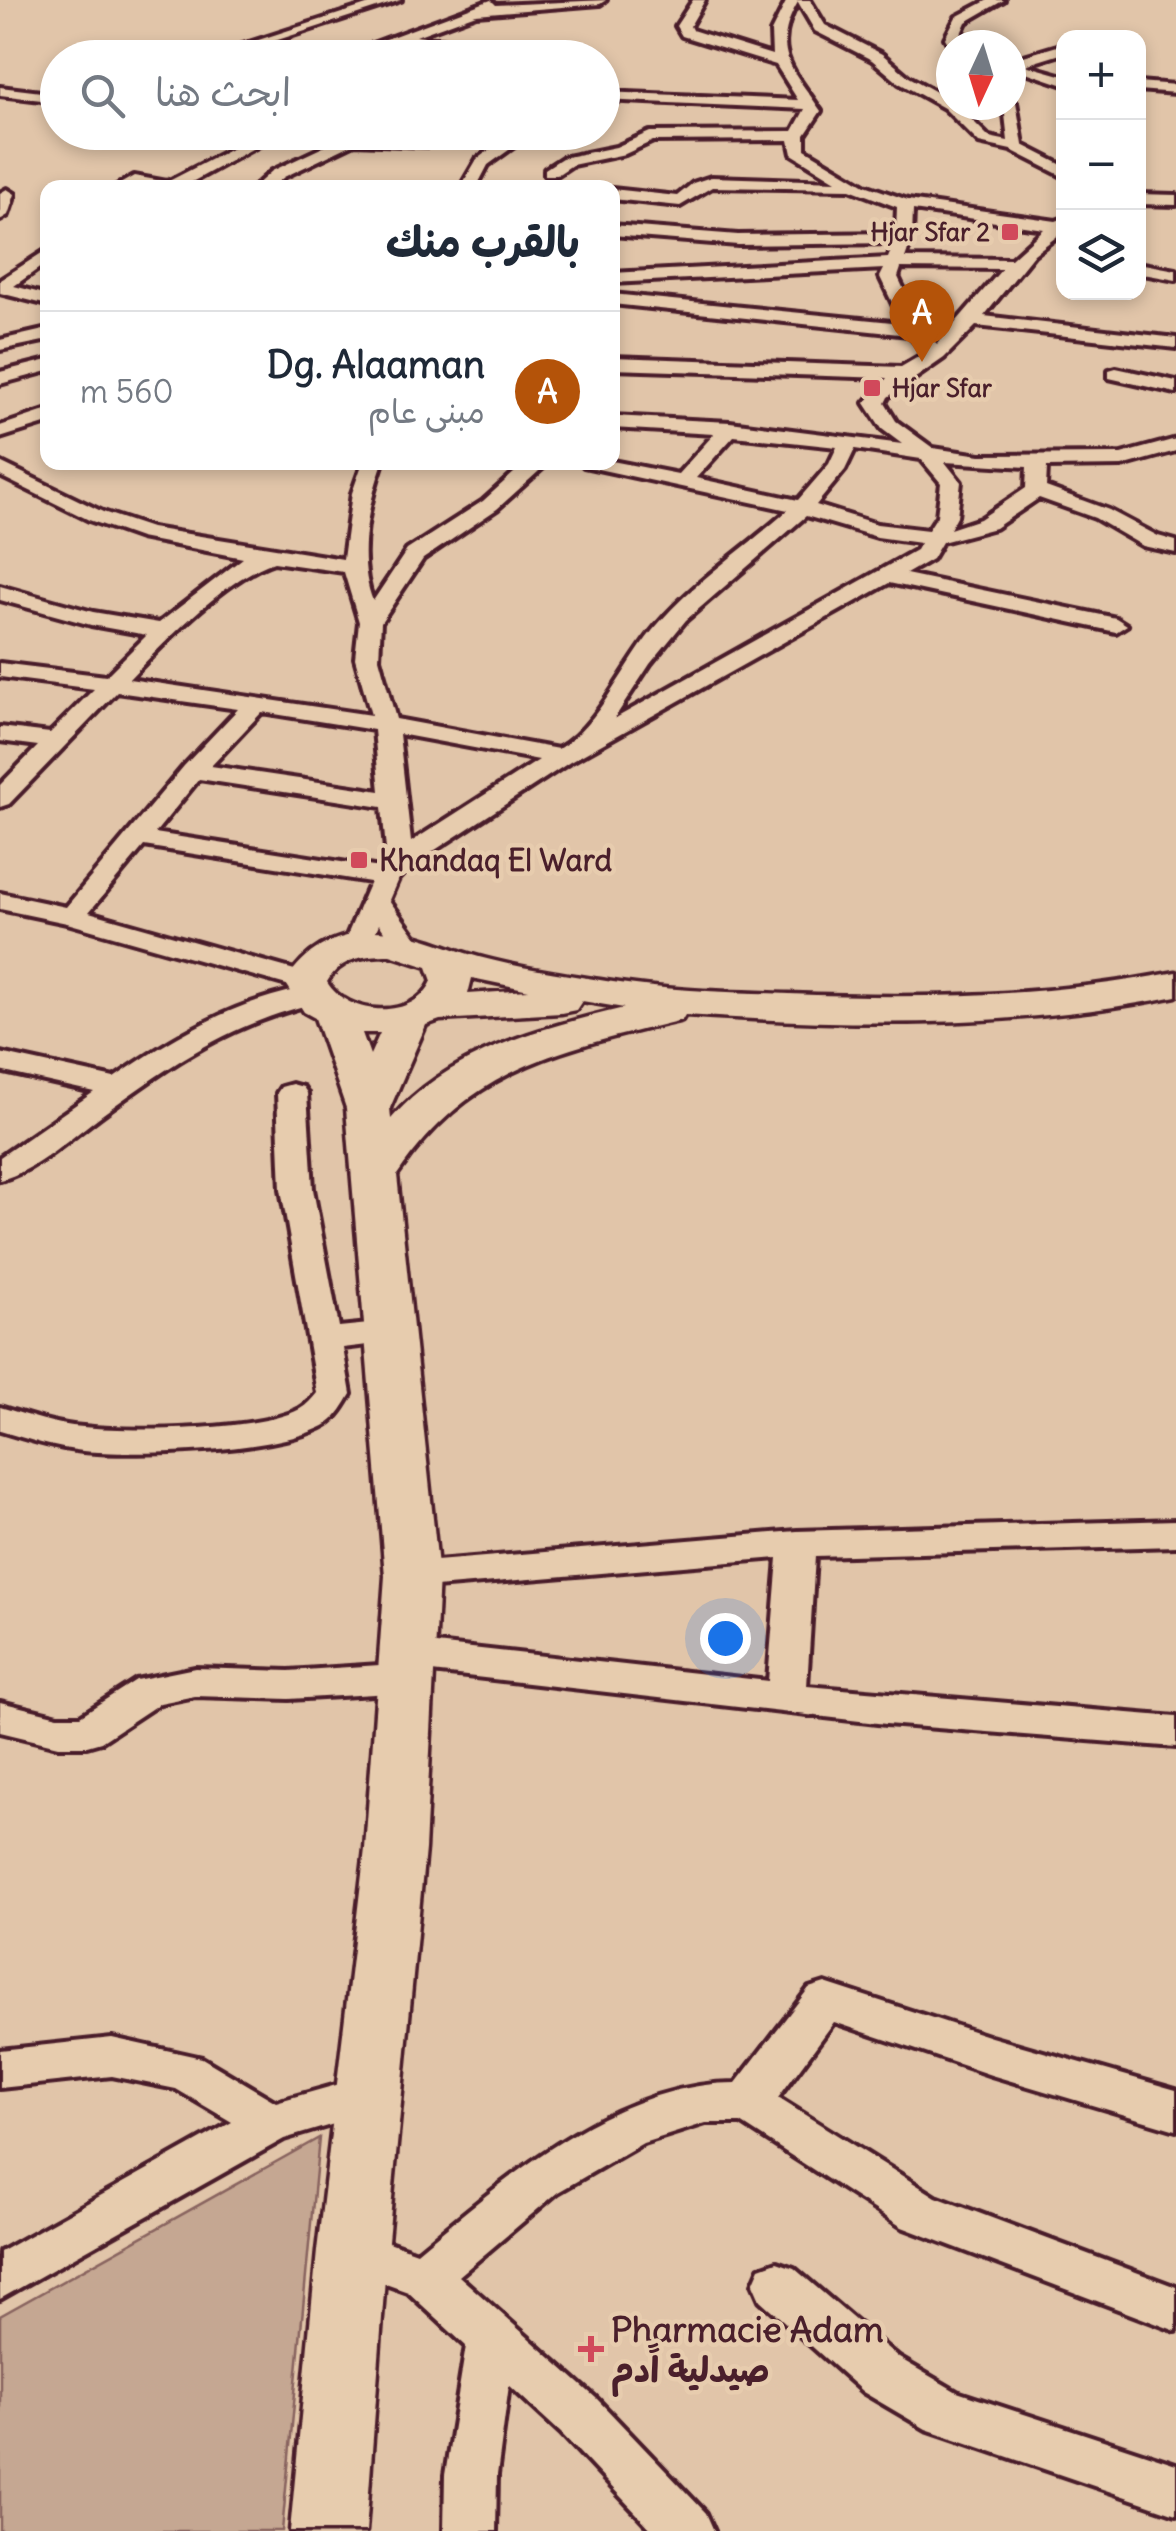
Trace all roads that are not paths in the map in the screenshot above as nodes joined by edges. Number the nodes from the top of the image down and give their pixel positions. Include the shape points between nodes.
1 (395, 0) edge
2 (600, 0) edge
3 (698, 0) edge
4 (793, 0) edge
5 (804, 0) edge
6 (998, 0) edge
7 (958, 30) edge
8 (286, 33) junction
9 (403, 38) junction
10 (265, 40) edge
11 (320, 40) edge
12 (396, 40) edge
13 (417, 40) edge
14 (1056, 44) edge
15 (1026, 56) edge
16 (782, 62) junction
17 (1026, 66) edge
18 (1056, 77) edge
19 (1146, 87) edge
20 (1176, 89) edge
21 (620, 90) edge
22 (0, 91) edge
23 (620, 92) edge
24 (40, 96) edge
25 (669, 100) junction
26 (731, 108) junction
27 (811, 113) junction
28 (1013, 120) edge
29 (655, 125) junction
30 (626, 132) dead end
31 (797, 135) junction
32 (717, 137) junction
33 (1016, 147) junction
34 (242, 150) edge
35 (325, 150) edge
36 (500, 150) edge
37 (592, 150) edge
38 (597, 155) junction
39 (762, 156) dead end
40 (1056, 168) edge
41 (796, 170) dead end
42 (579, 177) dead end
43 (184, 180) edge
44 (271, 180) edge
45 (472, 180) edge
46 (824, 184) junction
47 (859, 188) junction
48 (7, 194) dead end
49 (620, 195) edge
50 (1146, 198) edge
51 (1176, 200) edge
52 (906, 204) junction
53 (0, 215) edge
54 (1056, 223) edge
55 (1056, 227) edge
56 (620, 231) edge
57 (904, 238) junction
58 (1039, 239) junction
59 (1056, 244) edge
60 (1146, 252) edge
61 (1158, 252) dead end
62 (40, 260) edge
63 (895, 263) junction
64 (1011, 264) junction
65 (1146, 269) edge
66 (1176, 274) edge
67 (620, 278) edge
68 (3, 290) edge
69 (40, 298) edge
70 (620, 300) edge
71 (974, 320) junction
72 (914, 330) junction
73 (40, 336) edge
74 (1176, 343) edge
75 (0, 345) edge
76 (936, 354) junction
77 (620, 363) edge
78 (40, 368) edge
79 (900, 374) junction
80 (1116, 374) dead end
81 (0, 378) edge
82 (1176, 387) edge
83 (40, 419) edge
84 (620, 422) edge
85 (730, 428) junction
86 (0, 432) edge
87 (849, 442) junction
88 (1176, 444) edge
89 (928, 454) junction
90 (1037, 461) junction
91 (0, 468) edge
92 (620, 469) edge
93 (370, 470) edge
94 (530, 470) edge
95 (681, 483) junction
96 (1036, 490) junction
97 (802, 507) junction
98 (936, 536) junction
99 (1176, 546) edge
100 (264, 555) junction
101 (415, 555) junction
102 (354, 559) junction
103 (886, 576) junction
104 (0, 594) edge
105 (370, 622) junction
106 (1116, 625) dead end
107 (162, 630) junction
108 (0, 670) edge
109 (112, 683) junction
110 (255, 705) junction
111 (386, 726) junction
112 (0, 734) edge
113 (54, 742) junction
114 (587, 742) junction
115 (561, 757) junction
116 (193, 770) junction
117 (0, 799) edge
118 (394, 801) junction
119 (140, 838) junction
120 (388, 880) junction
121 (0, 901) edge
122 (72, 916) junction
123 (407, 944) junction
124 (357, 946) junction
125 (445, 960) junction
126 (1176, 984) edge
127 (630, 997) junction
128 (316, 998) junction
129 (713, 1003) junction
130 (422, 1013) junction
131 (0, 1062) edge
132 (122, 1088) junction
133 (292, 1094) dead end
134 (368, 1108) junction
135 (0, 1171) edge
136 (372, 1178) junction
137 (389, 1333) junction
138 (324, 1338) junction
139 (0, 1419) edge
140 (1176, 1534) edge
141 (797, 1544) junction
142 (412, 1576) junction
143 (409, 1667) junction
144 (788, 1695) junction
145 (0, 1716) edge
146 (1176, 1732) edge
147 (0, 2069) edge
148 (368, 2095) junction
149 (748, 2103) junction
150 (1176, 2110) edge
151 (272, 2124) junction
152 (352, 2251) junction
153 (424, 2276) junction
154 (0, 2277) edge
155 (778, 2284) dead end
156 (1176, 2308) edge
157 (492, 2336) junction
158 (1176, 2489) edge
159 (328, 2531) edge
160 (470, 2531) edge
161 (688, 2531) edge

1 - 8 street
2 - 9 street via 485,8
3 - 16 street via 683,26 687,33
4 - 16 street via 775,35
5 - 33 street via 820,28 949,104 984,140
6 - 7 street via 961,20
8 - 10 street
8 - 11 street
9 - 12 street
9 - 13 street
14 - 15 street
16 - 27 street
17 - 18 street
19 - 20 street
21 - 26 street via 746,87
22 - 24 street
23 - 25 street
25 - 26 street
25 - 29 street
26 - 27 street
26 - 27 street
26 - 32 street
27 - 31 street
28 - 33 street
29 - 30 street
29 - 32 street
29 - 38 street via 620,151
31 - 32 street
31 - 47 street via 804,158
32 - 39 street
33 - 40 street
34 - 43 street
35 - 44 street
36 - 45 street via 482,162
37 - 38 street
38 - 42 street via 567,161 546,175
41 - 46 street
46 - 47 street
46 - 49 street via 711,182 680,201
47 - 52 street
48 - 53 street
50 - 51 street
52 - 54 street
52 - 57 street
55 - 58 street
56 - 57 street via 738,240
57 - 63 street
58 - 59 street
58 - 64 street
60 - 61 street
62 - 68 street
63 - 64 street
63 - 67 street
63 - 72 street via 889,277
64 - 71 street
65 - 66 street
68 - 69 street
70 - 72 street
71 - 74 street
71 - 76 street
72 - 76 street
73 - 75 street
76 - 79 street
77 - 79 street
78 - 81 street
79 - 89 street via 876,403 889,425
80 - 82 street
83 - 86 street
84 - 85 street
85 - 87 street
85 - 95 street
87 - 89 street
87 - 97 street via 842,464
88 - 90 street via 1122,460
89 - 90 street
89 - 98 street via 951,482 947,516
90 - 96 street
91 - 100 street via 147,534
92 - 95 street
93 - 102 street
94 - 101 street
95 - 97 street
96 - 98 street via 1013,510 959,534
96 - 99 street
97 - 98 street via 828,519
97 - 114 street via 654,640
98 - 103 street via 924,554
100 - 102 street
100 - 107 street
101 - 102 street
101 - 105 street
102 - 105 street
103 - 106 street
103 - 114 street
104 - 107 street
105 - 111 street via 367,658
107 - 109 street
108 - 109 street
109 - 110 street
109 - 113 street
110 - 111 street
110 - 116 street
111 - 115 street
111 - 118 street
112 - 113 street
113 - 117 street
114 - 115 street
115 - 120 street
116 - 118 street
116 - 119 street
118 - 120 street
119 - 120 street
119 - 122 street
120 - 123 street
120 - 124 street
121 - 122 street
122 - 128 street
123 - 124 street
123 - 125 street
124 - 128 street via 321,960
125 - 127 street
125 - 130 street via 455,984
126 - 129 street via 970,1010
127 - 129 street
127 - 130 street
128 - 130 street via 357,1020
128 - 132 street via 280,998 252,1008
128 - 134 street
129 - 136 street via 622,1021 498,1058 415,1118
130 - 134 street
131 - 132 street
132 - 135 street
133 - 138 street via 297,1189
134 - 136 street
136 - 137 street
137 - 138 street
137 - 142 street
138 - 139 street via 334,1394 312,1418 117,1440
140 - 141 street
141 - 142 street
141 - 144 street
142 - 143 street
143 - 144 street
143 - 145 street via 289,1686 195,1682 150,1690 87,1731
143 - 148 street
144 - 146 street
147 - 151 street via 112,2057 186,2072
148 - 151 street
148 - 152 street
149 - 150 street via 825,2001
149 - 153 street via 706,2103 629,2128 542,2177
149 - 156 street via 919,2212
151 - 154 street
152 - 153 street
152 - 159 street
153 - 157 street
155 - 158 street via 881,2375 944,2412
157 - 160 street via 471,2475
157 - 161 street

